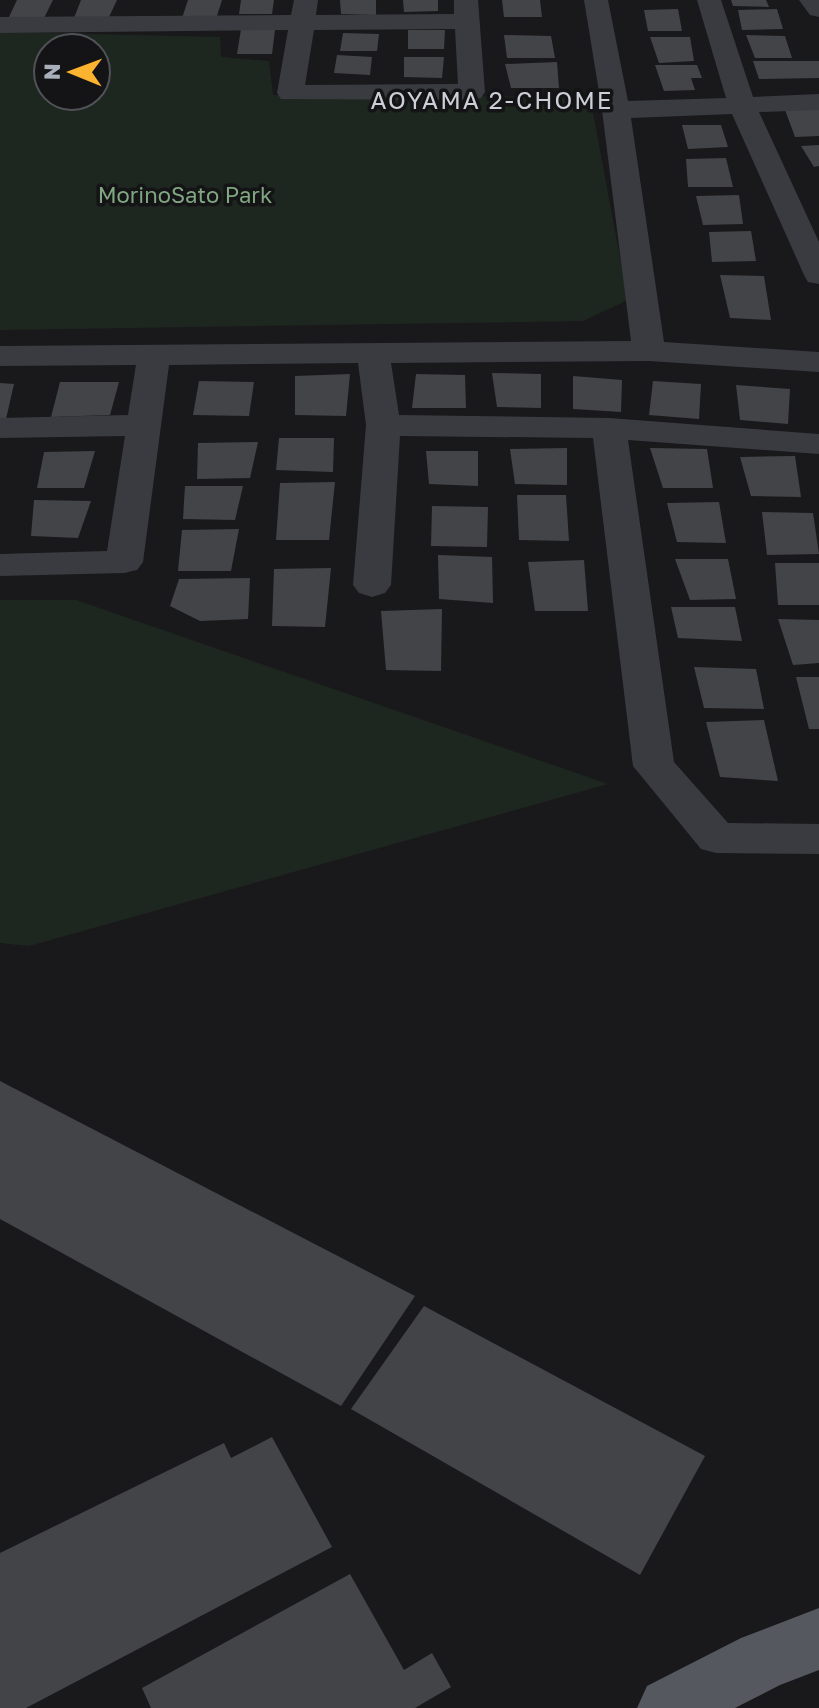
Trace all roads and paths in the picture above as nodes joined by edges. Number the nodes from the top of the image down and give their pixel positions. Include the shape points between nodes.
1 (596, 0) edge
2 (709, 0) edge
3 (811, 0) edge
4 (819, 10) edge
5 (304, 11) edge
6 (466, 11) edge
7 (143, 12) edge
8 (0, 25) edge
9 (819, 102) edge
10 (742, 105) junction
11 (616, 110) junction
12 (819, 275) edge
13 (649, 351) junction
14 (373, 354) junction
15 (154, 355) junction
16 (0, 356) edge
17 (819, 362) edge
18 (144, 425) junction
19 (383, 425) junction
20 (0, 428) edge
21 (609, 428) junction
22 (819, 444) edge
23 (0, 565) edge
24 (372, 585) dead end
25 (819, 839) edge
26 (819, 1639) edge
27 (669, 1708) edge

1 - 11 street
2 - 10 street
3 - 4 street
5 - 6 street
5 - 6 street via 290,93 472,92
5 - 7 street
7 - 8 street
9 - 10 street
10 - 11 street
10 - 12 street
11 - 13 street
13 - 14 street
13 - 17 street
14 - 15 street
14 - 19 street
15 - 16 street
15 - 18 street
18 - 20 street
18 - 23 street via 124,562
19 - 21 street
19 - 24 street
21 - 22 street
21 - 25 street via 654,766 716,838
26 - 27 main road via 763,1660

